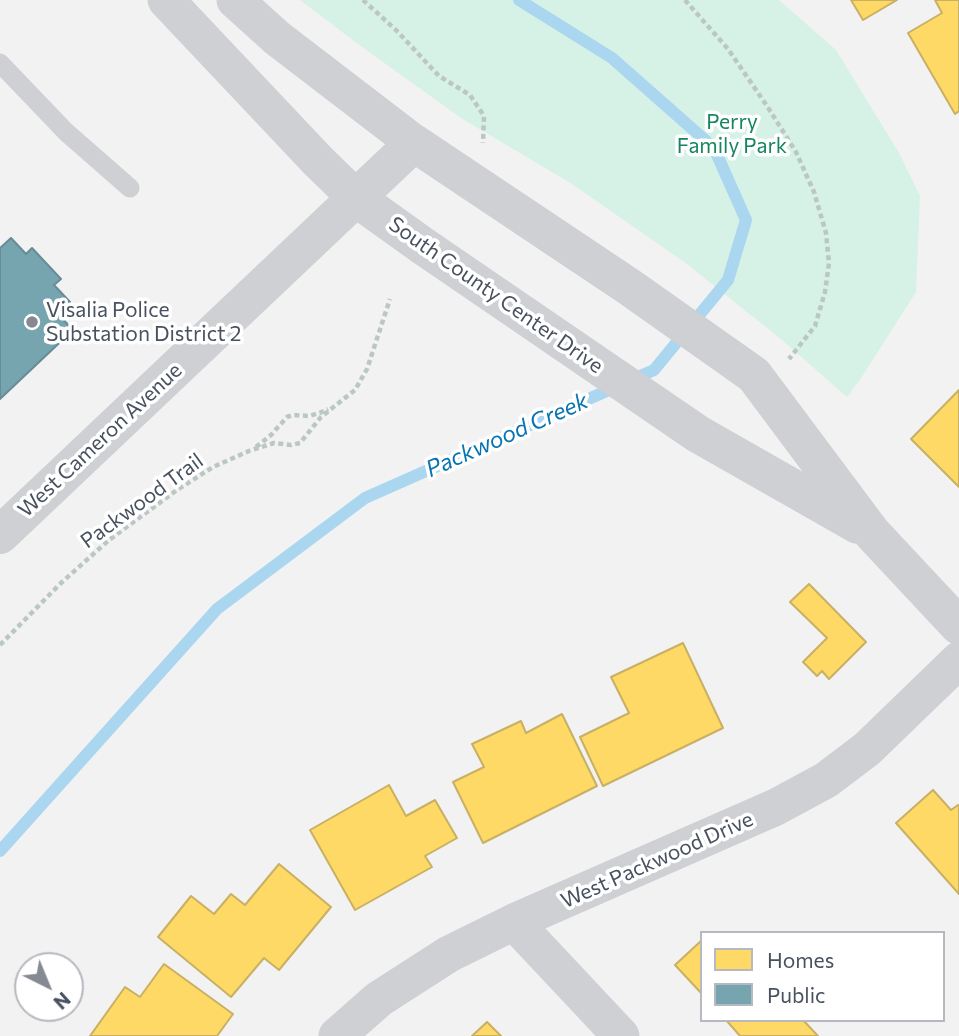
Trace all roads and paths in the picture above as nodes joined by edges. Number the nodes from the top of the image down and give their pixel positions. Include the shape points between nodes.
1 (166, 0) edge
2 (235, 0) edge
3 (363, 0) edge
4 (685, 0) edge
5 (0, 63) edge
6 (414, 143) junction
7 (483, 147) dead end
8 (130, 188) dead end
9 (356, 198) junction
10 (390, 299) dead end
11 (771, 368) junction
12 (336, 404) junction
13 (249, 451) junction
14 (872, 533) junction
15 (0, 535) edge
16 (959, 626) edge
17 (0, 645) edge
18 (959, 660) edge
19 (514, 922) junction
20 (337, 1036) edge
21 (621, 1036) edge

1 - 9 street, South County Center Drive
2 - 6 street, South County Center Drive
3 - 7 path via 439,76 470,95 484,116
4 - 11 path via 728,48 796,152 826,233 829,263 815,326
5 - 8 lane via 66,132
6 - 9 street, West Cameron Avenue
6 - 11 street, South County Center Drive via 628,286
9 - 14 street, South County Center Drive via 698,434
9 - 15 street, West Cameron Avenue
10 - 12 path, Packwood Trail via 367,369 355,390
11 - 14 street, South County Center Drive
12 - 13 path, Packwood Trail via 309,416 287,416
12 - 13 path, Packwood Trail via 300,443 274,443
13 - 17 path, Packwood Trail via 213,467 109,540
14 - 16 street, South County Center Drive
18 - 19 street, West Packwood Drive via 867,749 826,780 776,807
19 - 20 street, West Packwood Drive via 414,976
19 - 21 street

